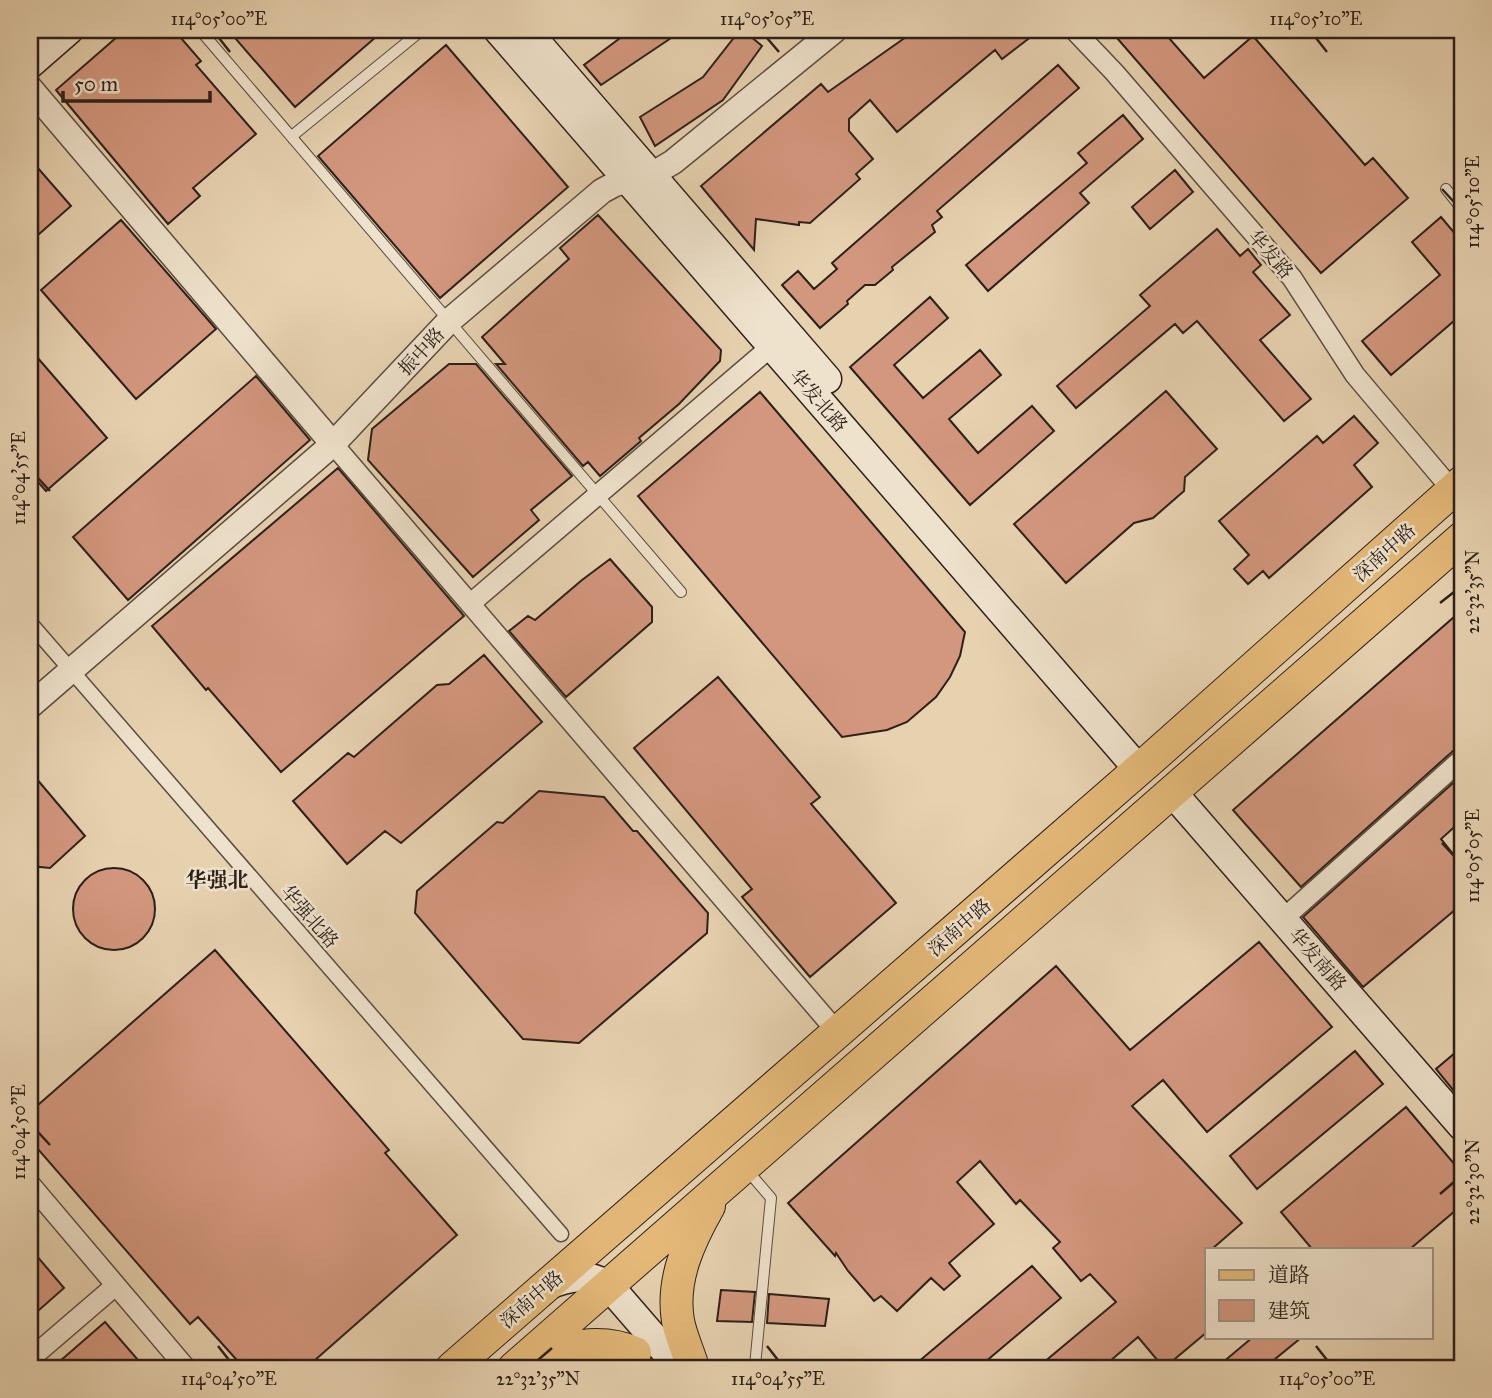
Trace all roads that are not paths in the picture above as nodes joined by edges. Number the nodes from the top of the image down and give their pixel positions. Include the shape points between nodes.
1 (69, 30) edge
2 (200, 30) edge
3 (422, 30) edge
4 (498, 30) edge
5 (526, 30) edge
6 (835, 30) edge
7 (1074, 30) edge
8 (32, 58) edge
9 (30, 88) edge
10 (293, 139) junction
11 (640, 178) junction
12 (1446, 189) dead end
13 (1462, 209) edge
14 (449, 321) junction
15 (772, 346) junction
16 (333, 444) junction
17 (1457, 487) edge
18 (598, 495) junction
19 (1462, 538) edge
20 (681, 592) dead end
21 (470, 604) junction
22 (30, 623) edge
23 (71, 670) junction
24 (30, 706) edge
25 (1462, 759) edge
26 (1145, 764) junction
27 (1172, 792) junction
28 (1283, 919) junction
29 (838, 1033) junction
30 (1462, 1126) edge
31 (744, 1167) junction
32 (30, 1184) edge
33 (718, 1189) junction
34 (561, 1234) dead end
35 (115, 1286) junction
36 (546, 1286) junction
37 (609, 1286) junction
38 (30, 1359) edge
39 (642, 1361) edge
40 (516, 1366) edge
41 (186, 1368) edge
42 (452, 1368) edge
43 (680, 1368) edge
44 (693, 1368) edge
45 (752, 1368) edge

1 - 8 main road
2 - 10 lane
3 - 10 lane
4 - 11 main road, 华发北路
5 - 11 main road, 华发北路
6 - 11 street, 振中路 via 673,162
7 - 17 street, 华发路 via 1297,284 1355,375
9 - 16 street
10 - 14 lane
11 - 14 street, 振中路 via 602,191
11 - 15 main road, 华发北路
11 - 26 main road, 华发北路
12 - 13 lane
14 - 16 street, 振中路
14 - 18 lane
15 - 18 street
15 - 26 main road, 华发北路
16 - 21 street
16 - 23 street, 振中路
17 - 26 main road, 深南中路
18 - 20 lane
18 - 21 street
19 - 27 main road, 深南中路
21 - 29 street
22 - 23 street, 华强北路
23 - 24 street, 振中路
23 - 34 street, 华强北路
25 - 28 street
26 - 29 main road, 深南中路
27 - 28 main road, 华发南路
27 - 31 main road, 深南中路
28 - 30 main road, 华发南路
29 - 36 main road, 深南中路
31 - 33 main road, 深南中路
31 - 45 lane via 771,1198
32 - 35 street
33 - 37 main road, 深南中路
33 - 44 main road via 684,1258 676,1293 678,1323
35 - 38 street
35 - 41 street
36 - 37 main road via 582,1276
36 - 42 main road, 深南中路
37 - 40 main road, 深南中路
37 - 43 main road
39 - 40 main road via 613,1346 595,1344

